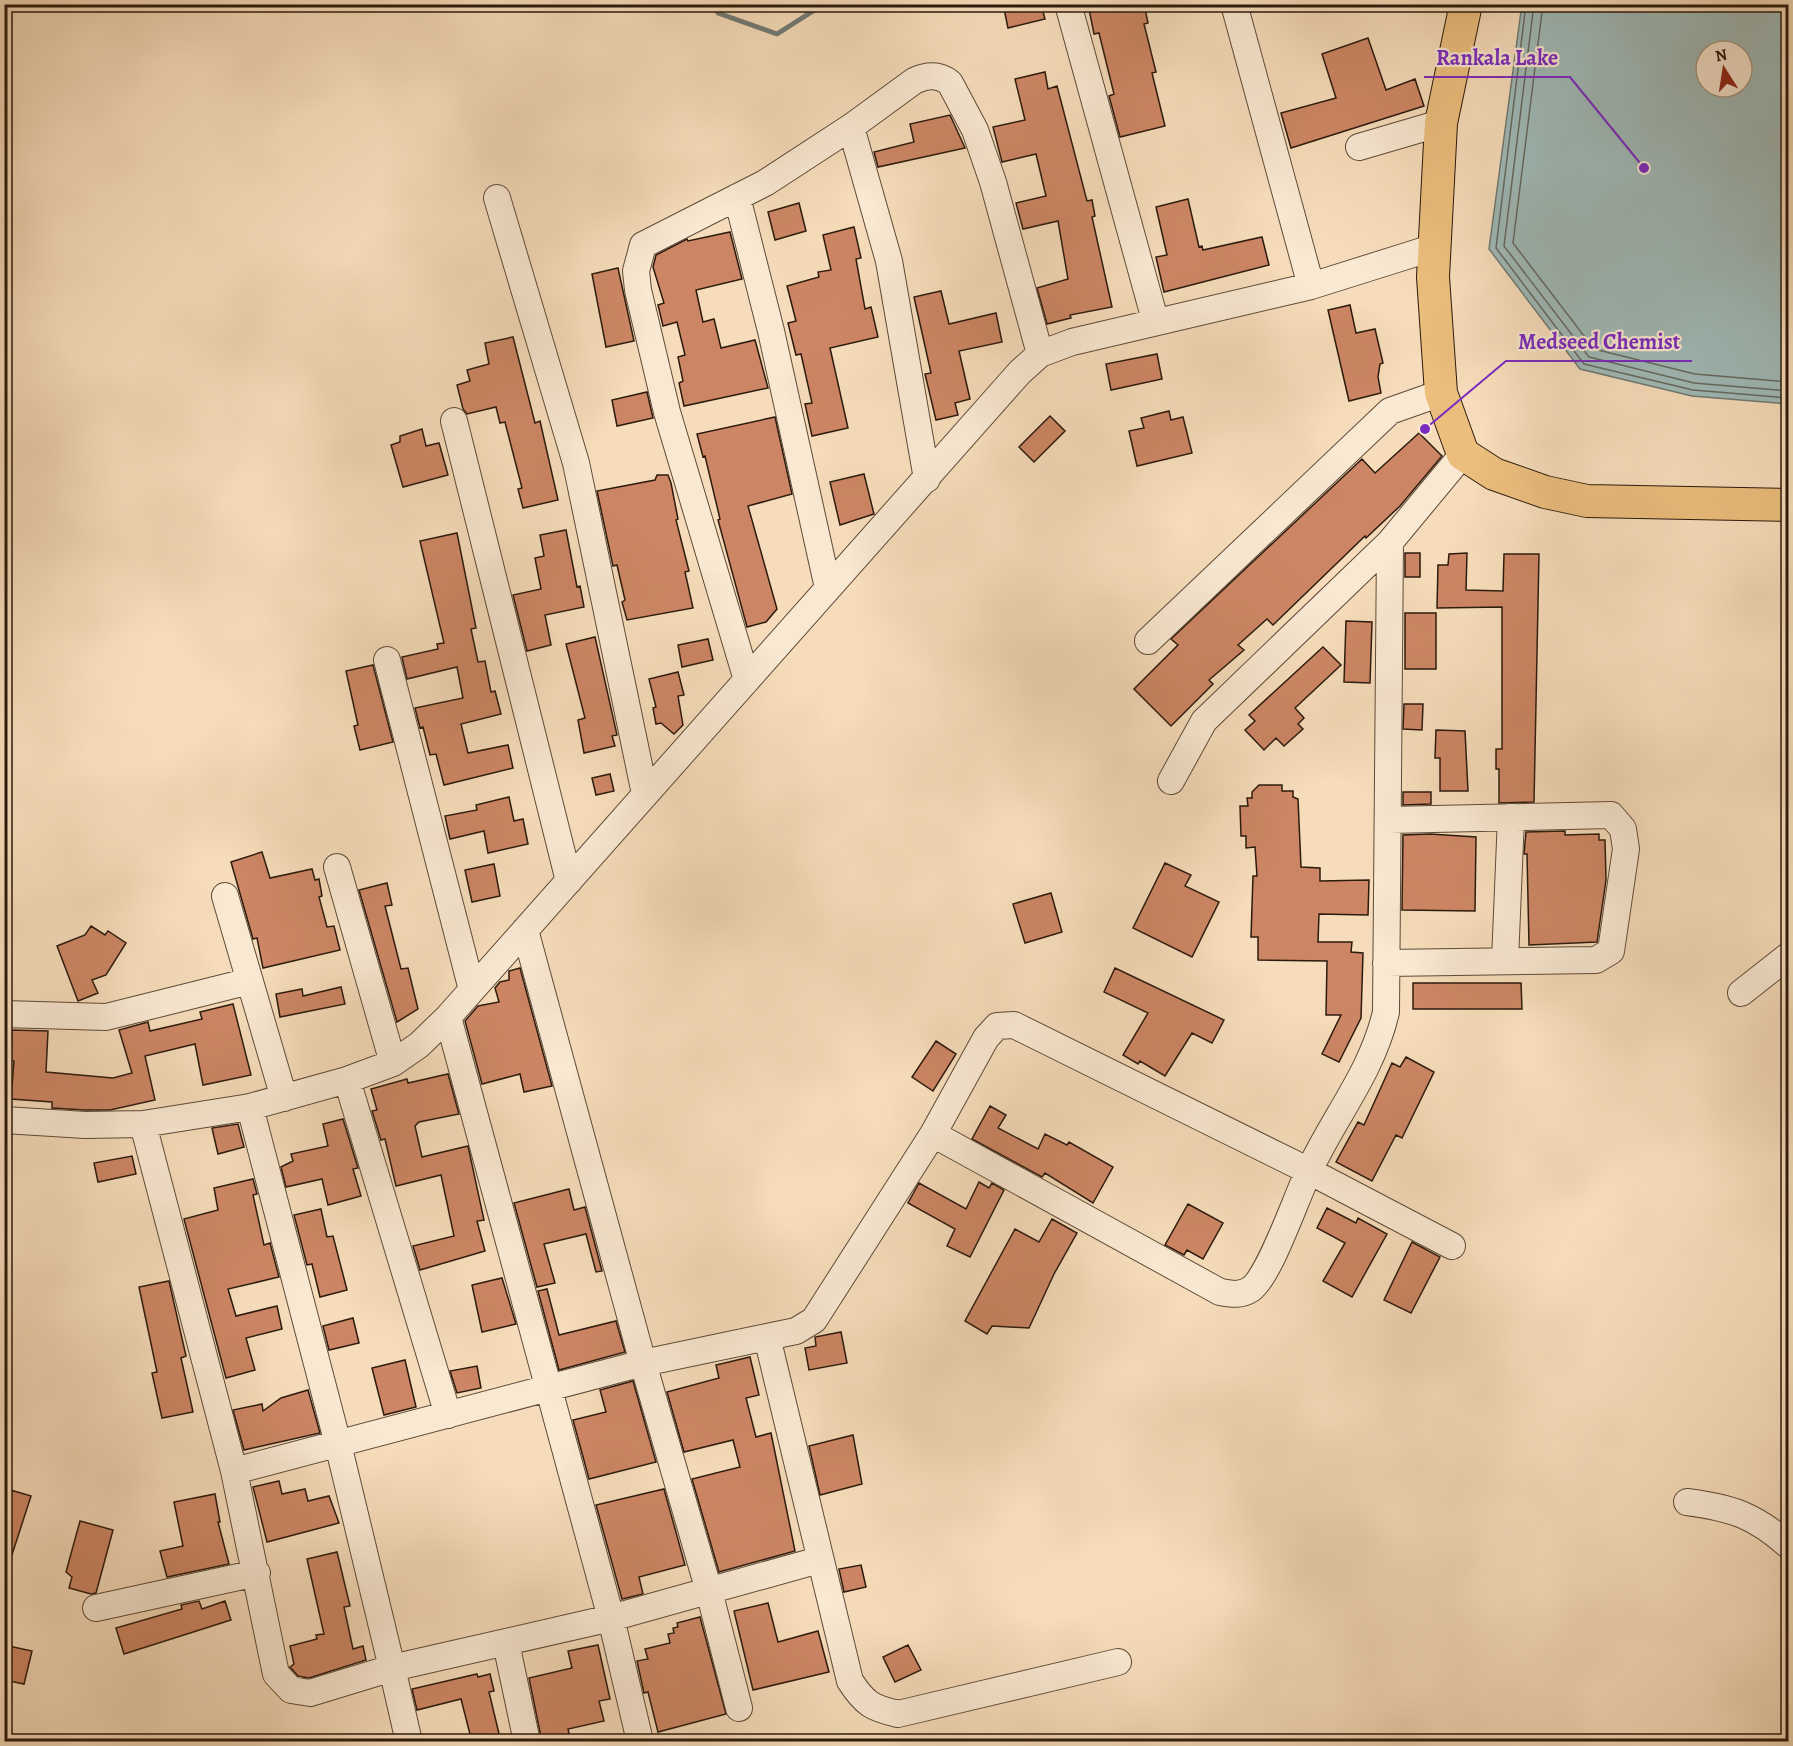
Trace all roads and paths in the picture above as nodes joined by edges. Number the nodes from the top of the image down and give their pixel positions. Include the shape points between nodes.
1 (1068, 4) edge
2 (1234, 4) edge
3 (1466, 4) edge
4 (1441, 123) junction
5 (851, 127) junction
6 (1359, 147) dead end
7 (737, 197) junction
8 (497, 198) dead end
9 (1435, 247) junction
10 (1311, 286) junction
11 (1155, 320) junction
12 (1040, 354) junction
13 (1441, 393) junction
14 (454, 421) dead end
15 (1463, 454) junction
16 (927, 479) junction
17 (1788, 505) edge
18 (1390, 542) junction
19 (828, 588) junction
20 (1148, 641) dead end
21 (387, 660) dead end
22 (747, 680) junction
23 (1171, 782) dead end
24 (645, 794) junction
25 (1511, 817) junction
26 (1388, 820) junction
27 (337, 867) dead end
28 (569, 881) junction
29 (225, 896) dead end
30 (525, 930) junction
31 (1788, 956) edge
32 (1504, 961) junction
33 (1386, 963) junction
34 (250, 981) junction
35 (472, 990) junction
36 (1741, 993) dead end
37 (4, 1014) edge
38 (448, 1017) junction
39 (393, 1063) junction
40 (347, 1080) junction
41 (284, 1098) junction
42 (250, 1107) junction
43 (4, 1120) edge
44 (143, 1124) junction
45 (933, 1134) junction
46 (1309, 1171) junction
47 (1452, 1246) dead end
48 (767, 1337) junction
49 (643, 1363) junction
50 (547, 1389) junction
51 (448, 1415) junction
52 (338, 1444) junction
53 (234, 1471) junction
54 (1687, 1502) dead end
55 (1788, 1545) edge
56 (819, 1560) junction
57 (257, 1573) junction
58 (709, 1591) junction
59 (96, 1608) dead end
60 (611, 1618) junction
61 (506, 1643) junction
62 (1118, 1662) dead end
63 (392, 1668) junction
64 (739, 1708) dead end
65 (639, 1737) dead end
66 (409, 1742) edge
67 (527, 1742) edge

1 - 11 street
2 - 10 street
3 - 4 main road
4 - 6 street
4 - 9 main road
5 - 7 street
5 - 12 street via 924,76 944,78 950,83 975,130 993,182
5 - 16 street via 890,261
7 - 19 street
7 - 22 street via 643,245 636,271 667,412
8 - 24 street via 576,463
9 - 10 street
9 - 13 main road via 1434,323
10 - 11 street
11 - 12 street
12 - 16 street
13 - 15 main road
13 - 20 street via 1390,411
14 - 28 street
15 - 17 main road via 1494,474 1545,492 1587,501
15 - 18 street
16 - 19 street
18 - 23 street via 1204,721
18 - 26 street
19 - 22 street
21 - 35 street
22 - 24 street
24 - 28 street
25 - 26 street
25 - 32 street
25 - 32 street via 1611,815 1623,829 1626,849 1611,951 1596,960
26 - 33 street
27 - 39 street
28 - 30 street
29 - 34 street
30 - 35 street
30 - 49 street
31 - 36 street
32 - 33 street
33 - 46 street via 1386,1012 1381,1033 1360,1081
34 - 37 street via 106,1017
34 - 41 street
35 - 38 street
38 - 39 street
38 - 50 street
39 - 40 street
40 - 41 street
40 - 51 street
41 - 42 street
42 - 44 street
42 - 52 street
43 - 44 street
44 - 53 street
45 - 46 street via 986,1038 997,1026 1014,1025
45 - 46 street via 1220,1292 1239,1295 1252,1288 1265,1269
45 - 48 street via 814,1320 796,1331
46 - 47 street
48 - 49 street
48 - 56 street
49 - 50 street
49 - 58 street
50 - 51 street
50 - 60 street
51 - 52 street
52 - 53 street
52 - 63 street
53 - 57 street
54 - 55 street via 1727,1508 1747,1516
56 - 58 street
56 - 62 street via 850,1681 872,1708 898,1714
57 - 59 street
57 - 63 street via 276,1674 291,1690 310,1693
58 - 60 street
58 - 64 street
60 - 61 street
60 - 65 street
61 - 63 street
61 - 67 street
63 - 66 street

